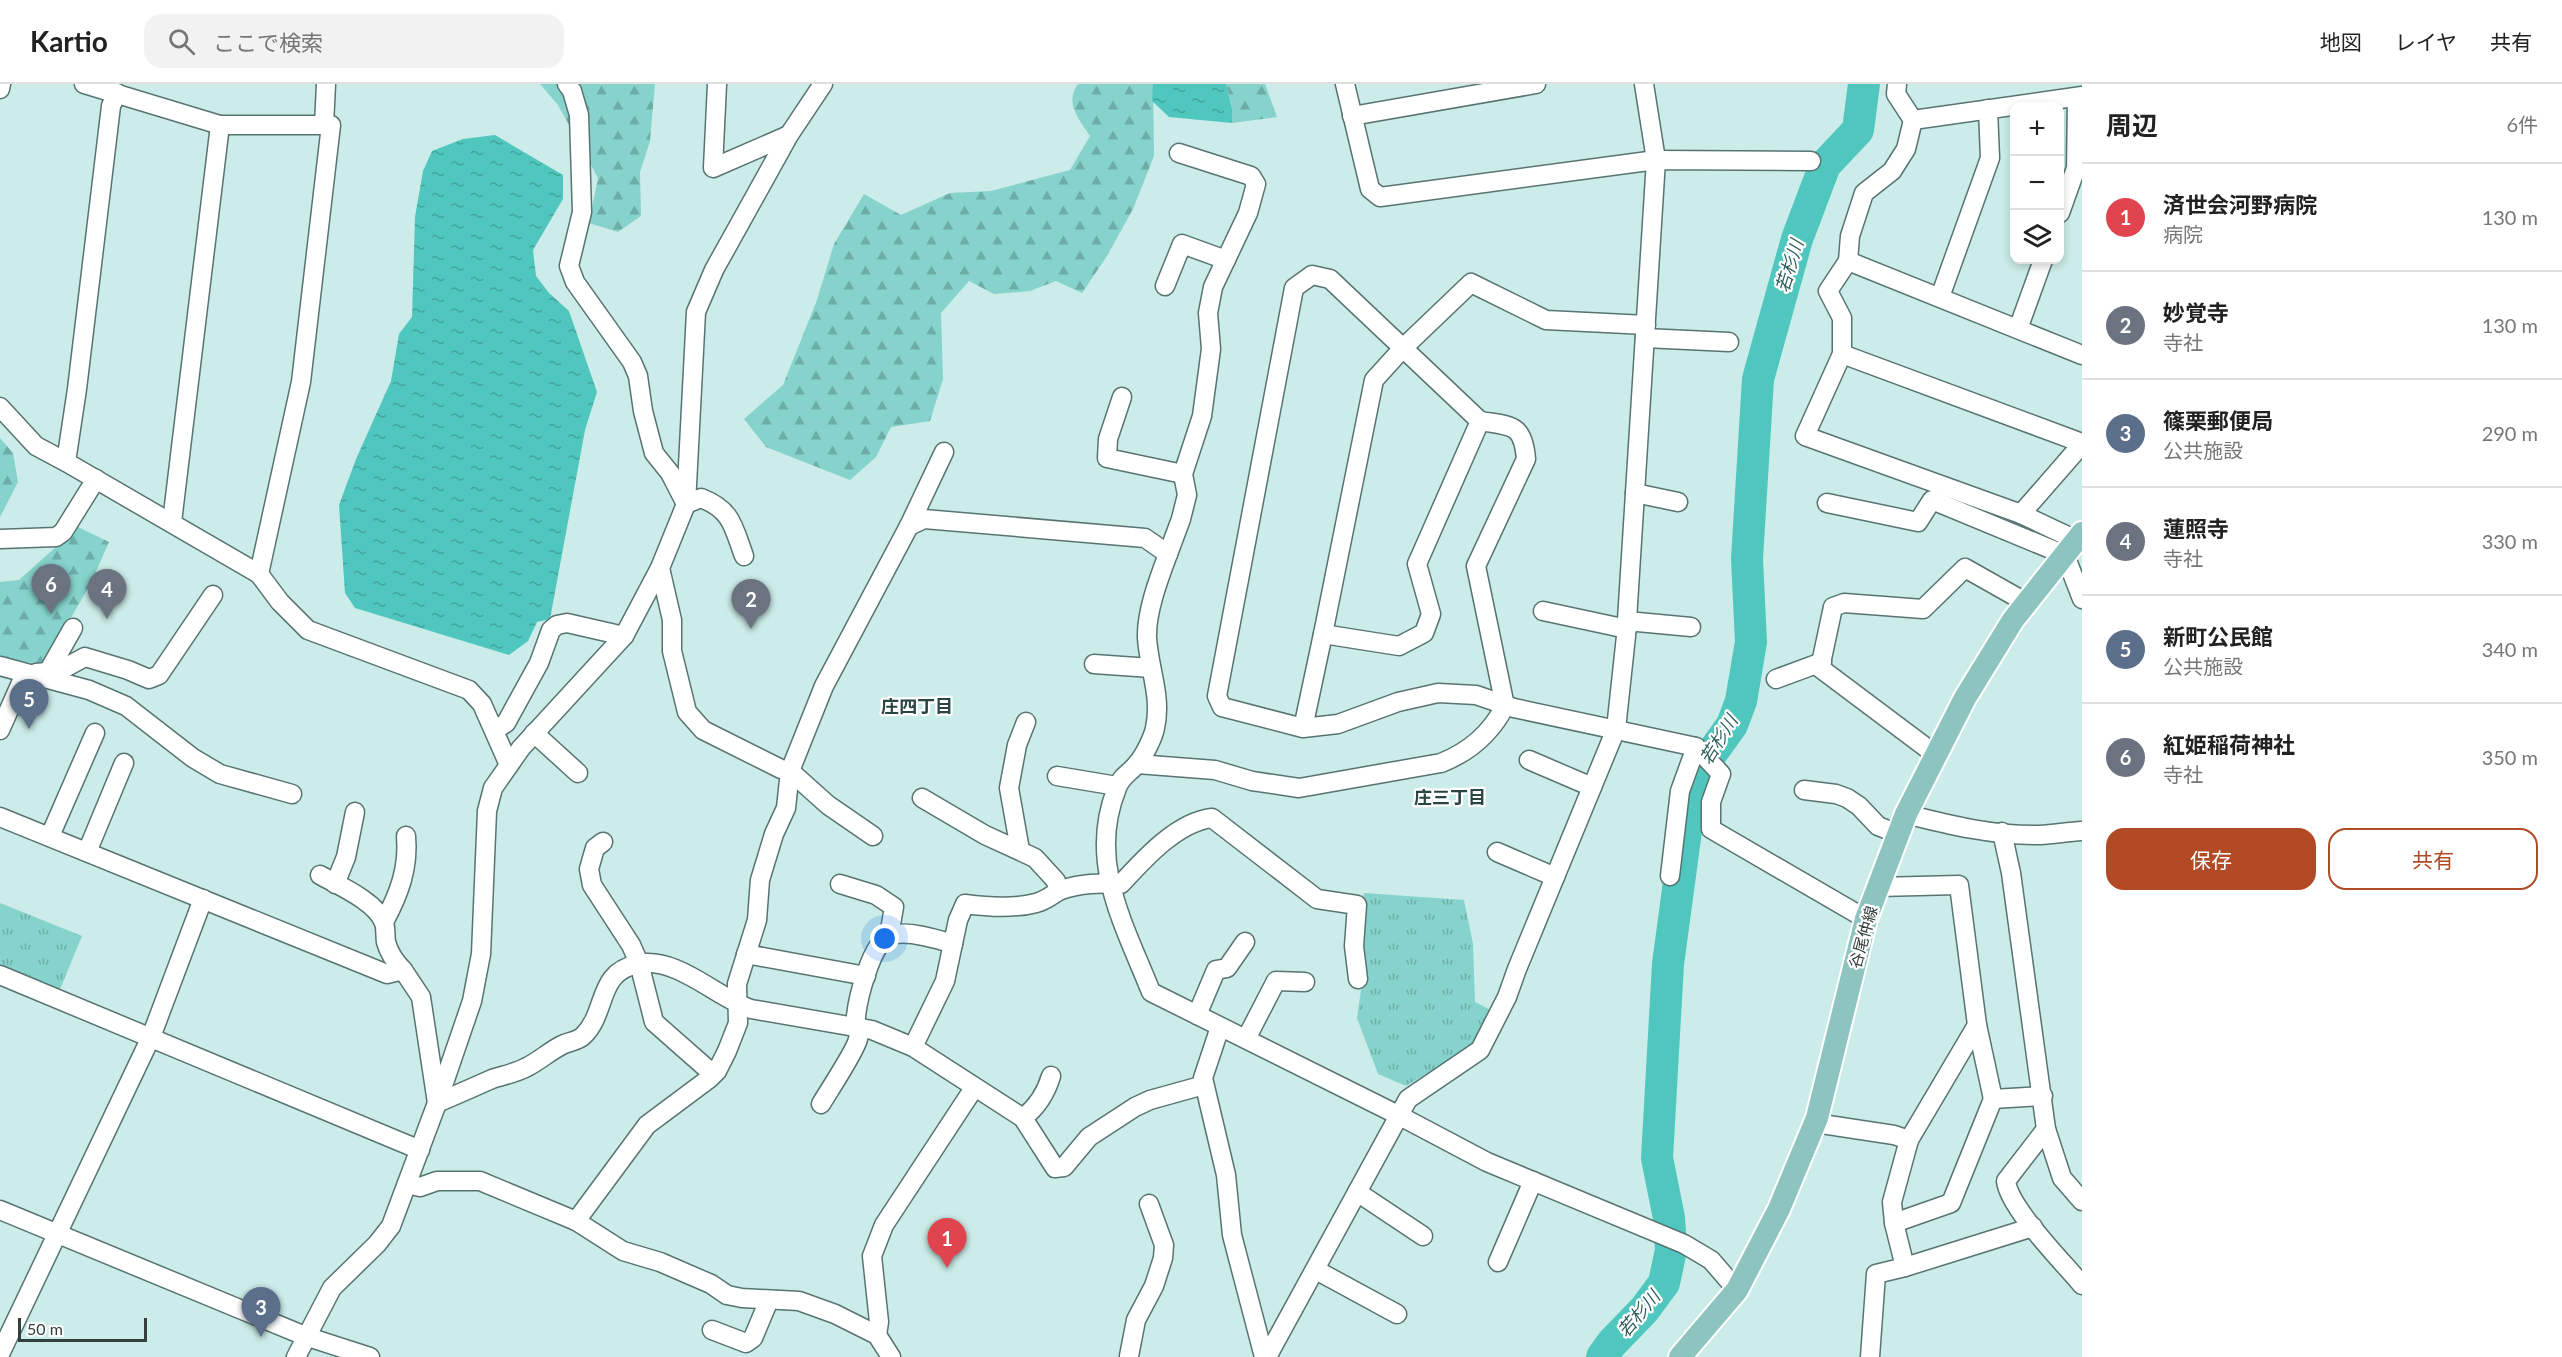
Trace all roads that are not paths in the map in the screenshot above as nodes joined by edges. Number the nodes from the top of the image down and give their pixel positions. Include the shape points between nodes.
1 (1, 84) edge
2 (84, 84) edge
3 (326, 84) edge
4 (567, 84) edge
5 (717, 84) edge
6 (807, 84) edge
7 (823, 84) edge
8 (1345, 84) edge
9 (1536, 84) edge
10 (1644, 84) edge
11 (1897, 84) edge
12 (0, 88) edge
13 (117, 93) junction
14 (2080, 97) edge
15 (806, 106) junction
16 (1988, 109) junction
17 (1352, 116) junction
18 (1913, 120) junction
19 (220, 125) junction
20 (324, 125) junction
21 (789, 135) junction
22 (1179, 153) dead end
23 (1656, 160) junction
24 (1811, 161) dead end
25 (2061, 210) edge
26 (1226, 260) junction
27 (1848, 261) junction
28 (2042, 264) edge
29 (1165, 286) dead end
30 (1940, 297) junction
31 (2018, 329) junction
32 (1646, 331) junction
33 (1729, 342) dead end
34 (1403, 348) junction
35 (1842, 354) junction
36 (2082, 355) edge
37 (1122, 397) dead end
38 (0, 407) edge
39 (1480, 421) junction
40 (2082, 444) edge
41 (944, 452) dead end
42 (66, 462) junction
43 (1183, 474) junction
44 (96, 479) junction
45 (1635, 493) junction
46 (1678, 502) dead end
47 (1827, 503) dead end
48 (686, 504) junction
49 (2021, 514) junction
50 (172, 522) junction
51 (909, 526) junction
52 (0, 539) edge
53 (2074, 542) edge
54 (1168, 554) junction
55 (744, 555) dead end
56 (660, 568) junction
57 (259, 574) junction
58 (213, 595) dead end
59 (2082, 599) edge
60 (2026, 603) junction
61 (1543, 611) dead end
62 (1627, 625) junction
63 (1691, 627) dead end
64 (73, 628) dead end
65 (1323, 634) junction
66 (624, 636) junction
67 (1822, 662) junction
68 (1094, 664) dead end
69 (0, 666) edge
70 (1151, 668) junction
71 (48, 672) junction
72 (25, 674) junction
73 (1776, 679) dead end
74 (1505, 706) junction
75 (1026, 722) dead end
76 (1303, 728) junction
77 (495, 729) junction
78 (1616, 729) junction
79 (0, 730) edge
80 (95, 733) dead end
81 (534, 733) junction
82 (1696, 747) junction
83 (1936, 755) junction
84 (1529, 760) dead end
85 (124, 763) dead end
86 (1137, 764) junction
87 (509, 765) junction
88 (790, 771) junction
89 (578, 773) dead end
90 (1057, 776) dead end
91 (1117, 786) junction
92 (1592, 787) junction
93 (1804, 790) dead end
94 (292, 794) dead end
95 (922, 798) dead end
96 (355, 812) dead end
97 (0, 817) edge
98 (1902, 824) junction
99 (2002, 832) junction
100 (2082, 832) edge
101 (50, 836) junction
102 (406, 836) dead end
103 (873, 836) dead end
104 (603, 842) dead end
105 (1020, 850) junction
106 (87, 852) junction
107 (1497, 852) dead end
108 (1670, 876) dead end
109 (1555, 877) junction
110 (1110, 883) junction
111 (840, 884) dead end
112 (1878, 887) junction
113 (1058, 891) junction
114 (203, 899) junction
115 (1866, 919) junction
116 (384, 922) junction
117 (889, 936) junction
118 (1245, 942) dead end
119 (953, 944) junction
120 (746, 954) junction
121 (639, 963) junction
122 (403, 970) junction
123 (0, 975) edge
124 (866, 975) junction
125 (1358, 979) dead end
126 (1305, 982) dead end
127 (739, 1005) junction
128 (1197, 1015) junction
129 (1977, 1025) junction
130 (857, 1027) junction
131 (1220, 1027) junction
132 (151, 1038) junction
133 (1246, 1039) junction
134 (913, 1047) junction
135 (713, 1074) junction
136 (1051, 1076) dead end
137 (1204, 1085) junction
138 (974, 1088) junction
139 (2043, 1096) junction
140 (1993, 1099) junction
141 (437, 1103) junction
142 (821, 1104) dead end
143 (1398, 1115) junction
144 (1023, 1118) junction
145 (1815, 1123) junction
146 (2046, 1129) junction
147 (1909, 1140) junction
148 (420, 1150) junction
149 (1533, 1181) junction
150 (408, 1184) junction
151 (1357, 1192) junction
152 (2082, 1201) edge
153 (1149, 1204) dead end
154 (0, 1210) edge
155 (576, 1221) junction
156 (1894, 1223) junction
157 (2033, 1227) junction
158 (57, 1234) junction
159 (1423, 1236) dead end
160 (1498, 1262) dead end
161 (1905, 1267) junction
162 (1316, 1270) junction
163 (2082, 1285) edge
164 (1737, 1290) junction
165 (769, 1300) junction
166 (1397, 1314) dead end
167 (712, 1330) dead end
168 (877, 1335) junction
169 (305, 1336) junction
170 (0, 1354) edge
171 (296, 1357) edge
172 (370, 1357) edge
173 (891, 1357) edge
174 (1133, 1357) edge
175 (1266, 1357) edge
176 (1680, 1357) edge
177 (1870, 1357) edge

1 - 12 street
2 - 13 street
3 - 20 street
4 - 48 street via 579,115 582,212 570,266 575,282 632,362 654,453
5 - 21 street via 713,168
6 - 15 street
7 - 15 street
8 - 17 street
9 - 17 street
10 - 23 street
11 - 18 street via 1896,94
13 - 19 street
13 - 42 street via 111,106
14 - 16 street
14 - 25 street via 2076,168
15 - 21 street
16 - 18 street
16 - 30 street via 1990,158
17 - 23 street via 1370,189 1380,197
18 - 27 street via 1906,149 1892,171 1864,193 1850,236
19 - 20 street
19 - 50 street
20 - 57 street via 331,125 301,382
21 - 48 street via 714,270 696,312
22 - 26 street via 1251,176 1256,184 1248,213
23 - 24 street
23 - 32 street
26 - 29 street via 1182,244
26 - 43 street via 1213,287 1208,313 1211,349 1202,416
27 - 30 street
27 - 35 street via 1828,291 1842,318
28 - 31 street
30 - 31 street
31 - 36 street
32 - 33 street
32 - 34 street via 1546,320 1471,283
32 - 45 street
34 - 39 street
34 - 65 street via 1374,380
34 - 76 street via 1330,279 1312,275 1294,288 1217,696 1222,707
35 - 40 street
35 - 49 street via 1805,436
37 - 43 street via 1108,439 1107,458
38 - 42 street via 36,446
39 - 65 street via 1417,564 1431,614 1424,633 1399,646
39 - 74 street via 1519,430 1526,459 1476,566
40 - 49 street
41 - 51 street
42 - 44 street
43 - 54 street via 1187,495
44 - 50 street
44 - 52 street via 56,537
45 - 46 street
45 - 62 street
47 - 53 street via 1918,522 1932,500
48 - 55 street via 701,498 728,513
48 - 56 street
49 - 53 street
50 - 57 street
51 - 54 street via 924,519 1145,538
51 - 88 street via 824,686
53 - 59 street
53 - 60 main road, 谷尾仲線
54 - 70 street via 1157,582 1147,636
56 - 66 street
56 - 88 street via 672,620 672,651 687,712 703,730
57 - 77 street via 308,630 469,690 482,704
58 - 71 street via 159,675 149,679 85,657 59,671
60 - 67 street via 1965,568 1923,609 1844,603 1833,608
60 - 83 main road, 谷尾仲線 via 1965,698
61 - 62 street
62 - 63 street
62 - 78 street
64 - 71 street
65 - 76 street
66 - 77 street via 567,623 557,625 551,630 539,663 506,723
66 - 81 street
67 - 73 street
67 - 83 street via 1820,668
68 - 70 street
69 - 72 street
70 - 86 street via 1158,697 1155,729
71 - 72 street
72 - 79 street
72 - 94 street via 126,706 220,774
74 - 76 street via 1476,695 1438,693 1398,702 1338,724
74 - 78 street
74 - 86 street via 1498,720 1460,756 1360,779 1299,788 1215,770
75 - 105 street via 1009,788
77 - 87 street
78 - 82 street
78 - 92 street
80 - 101 street
81 - 87 street
81 - 89 street
82 - 108 street via 1680,791
82 - 115 street via 1721,774 1711,802 1711,829
83 - 98 main road, 谷尾仲線
84 - 92 street
85 - 106 street
86 - 91 street
87 - 141 street via 493,788 487,811 481,954 472,1001
88 - 103 street via 828,805
88 - 120 street via 786,807 760,880 757,920
90 - 91 street
91 - 110 street via 1106,820 1104,848
92 - 109 street
93 - 98 street via 1847,798 1878,826
95 - 105 street via 985,835
96 - 116 street via 346,857 327,879 362,899
97 - 101 street
98 - 99 street
98 - 112 main road, 谷尾仲線
99 - 100 street
99 - 139 street
101 - 106 street
102 - 116 street via 406,870
104 - 121 street via 595,848 589,869 592,885
105 - 113 street via 1047,868
106 - 114 street
107 - 109 street
109 - 143 street via 1508,997 1480,1050 1408,1099
110 - 113 street via 1095,882
110 - 125 street via 1121,884 1154,848 1201,819 1212,818 1317,899 1357,905 1354,946
110 - 128 street via 1150,992
111 - 117 street via 876,895 894,907
112 - 115 main road, 谷尾仲線
112 - 129 street via 1959,885
113 - 119 street via 1052,898 1035,904 965,904
114 - 122 street via 387,975
114 - 132 street
115 - 145 main road, 谷尾仲線
116 - 122 street via 386,943 394,962
117 - 119 street via 924,936
117 - 124 street via 880,944
118 - 128 street via 1227,968 1216,970
119 - 134 street via 945,981
120 - 124 street
120 - 127 street via 737,984
121 - 127 street via 663,966 698,979
121 - 135 street via 654,1022
121 - 141 street via 614,973 598,1016 582,1038 561,1045 521,1070
122 - 141 street via 421,997
123 - 132 street
124 - 130 street via 855,1019
126 - 133 street via 1276,981
127 - 130 street
127 - 135 street via 738,1023
128 - 131 street
129 - 140 street
129 - 147 street
130 - 134 street
130 - 142 street via 858,1040
131 - 133 street
131 - 137 street
132 - 148 street
132 - 158 street
133 - 143 street
134 - 138 street
135 - 155 street via 647,1125
136 - 144 street via 1048,1089 1034,1110
137 - 144 street via 1135,1107 1089,1137 1064,1167 1055,1168
137 - 175 street via 1226,1175 1232,1235
138 - 144 street
138 - 168 street via 884,1225 872,1256
139 - 140 street
139 - 146 street
140 - 156 street via 1951,1203
141 - 148 street
143 - 149 street via 1487,1162
143 - 151 street
145 - 147 street
145 - 164 main road, 谷尾仲線 via 1779,1209
146 - 152 street via 2062,1178
146 - 157 street via 2006,1181 2007,1189
147 - 156 street via 1892,1202
148 - 150 street
149 - 160 street
149 - 164 street via 1684,1244 1711,1260
150 - 155 street via 420,1187 437,1181 480,1180
150 - 169 street via 391,1226 332,1288
151 - 159 street
151 - 162 street
153 - 174 street via 1164,1245 1163,1258 1136,1320
154 - 158 street
155 - 165 street via 622,1251 660,1262 727,1294
156 - 161 street
157 - 161 street
157 - 163 street
158 - 169 street
158 - 170 street
161 - 177 street via 1876,1274
162 - 166 street
162 - 175 street
164 - 176 main road, 谷尾仲線
165 - 167 street via 753,1338 746,1343
165 - 168 street via 799,1301
168 - 173 street
169 - 171 street
169 - 172 street

